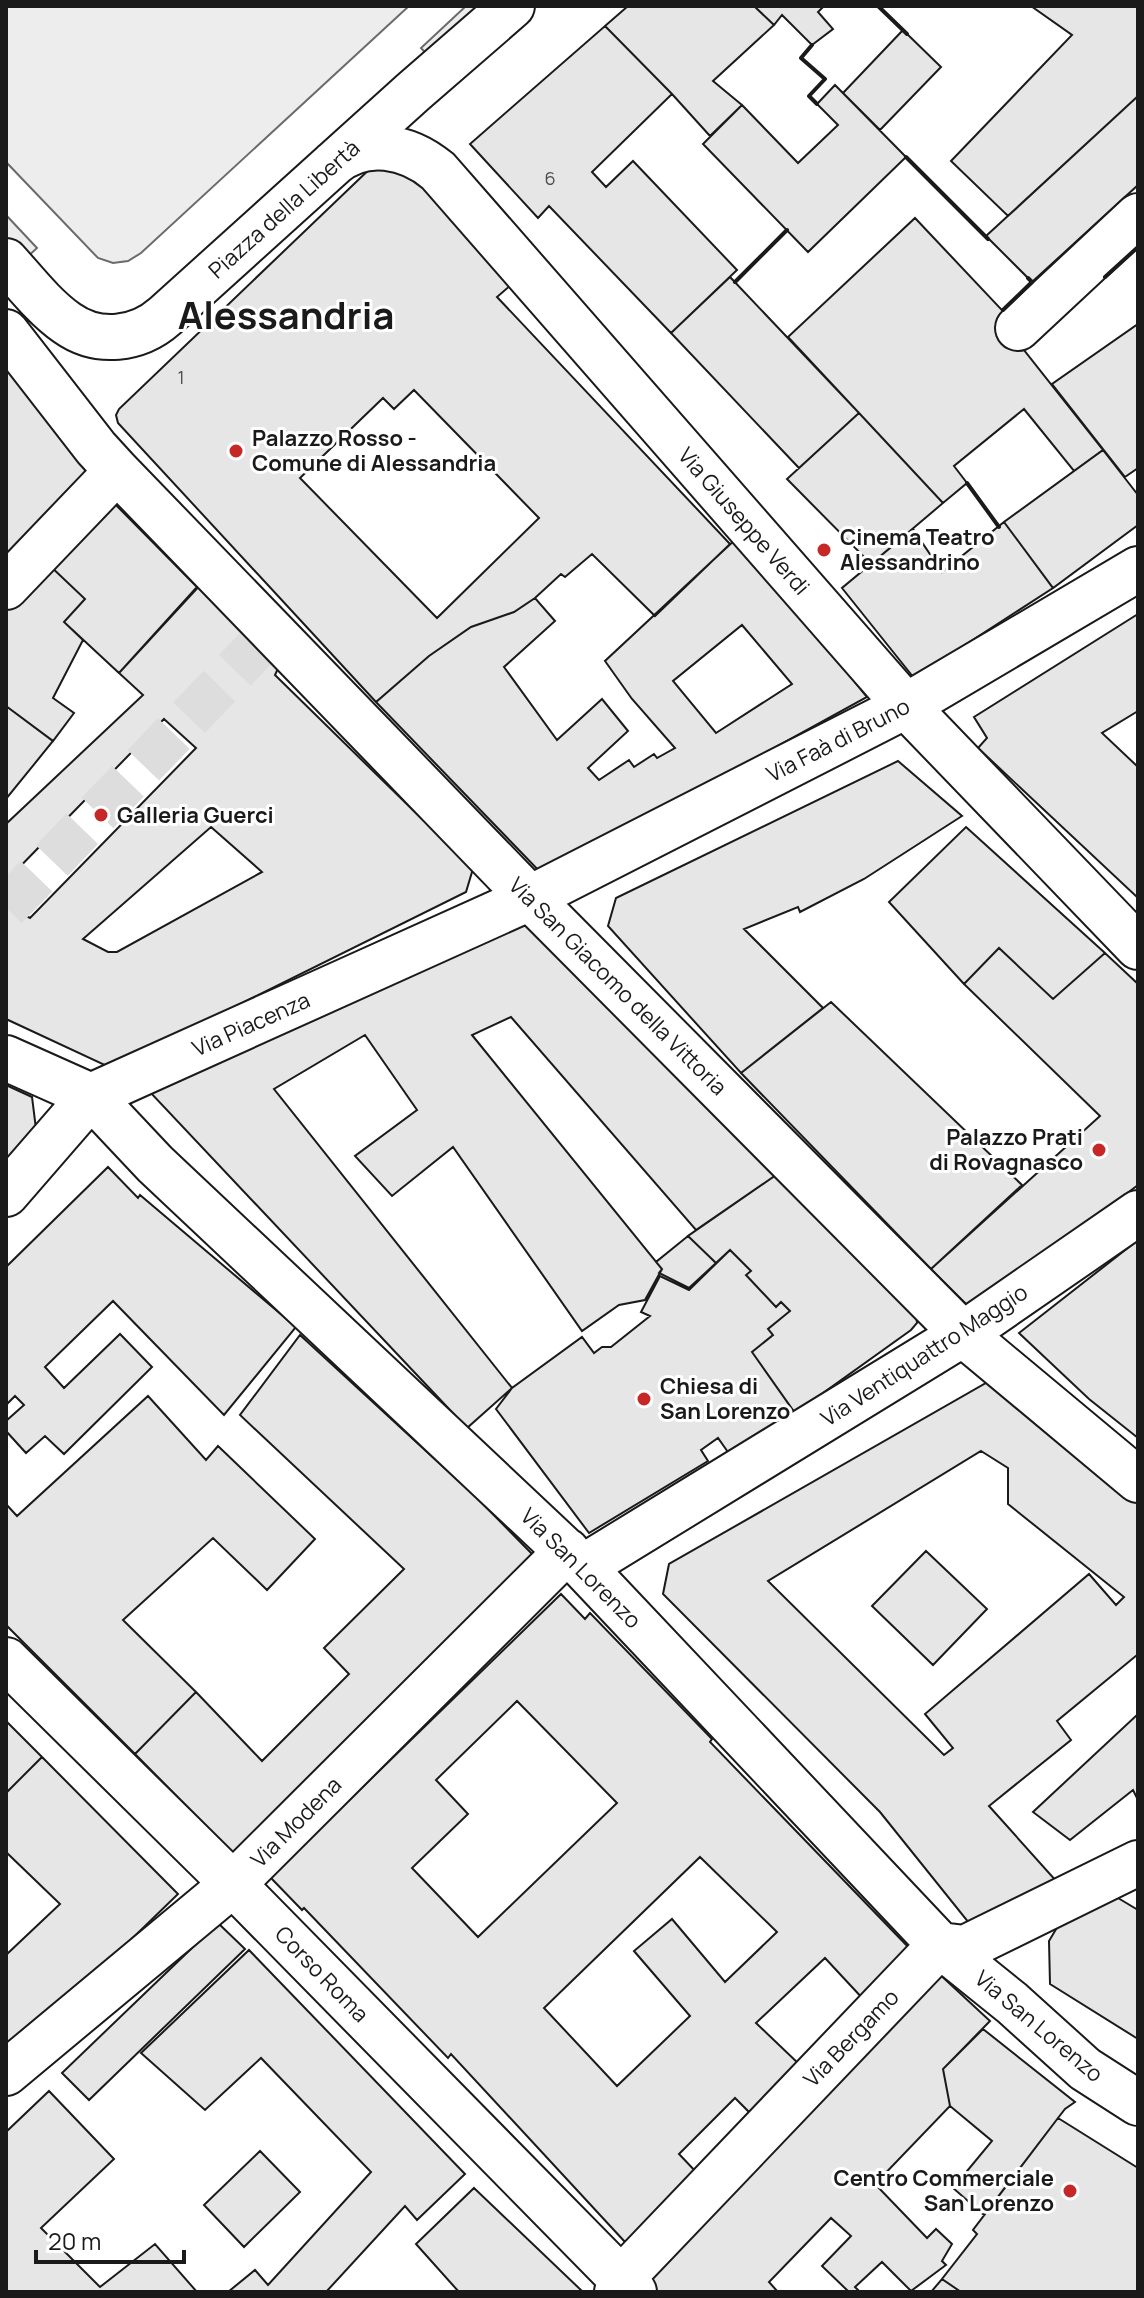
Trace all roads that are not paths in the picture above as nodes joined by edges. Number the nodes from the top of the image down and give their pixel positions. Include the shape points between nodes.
1 (512, 6) edge
2 (333, 164) junction
3 (1138, 216) edge
4 (6, 261) edge
5 (1018, 328) dead end
6 (6, 332) edge
7 (117, 471) junction
8 (1138, 569) edge
9 (6, 587) edge
10 (906, 706) junction
11 (530, 898) junction
12 (1138, 947) edge
13 (6, 1058) edge
14 (91, 1096) junction
15 (6, 1194) edge
16 (1138, 1213) edge
17 (963, 1334) junction
18 (1138, 1480) edge
19 (575, 1559) junction
20 (6, 1660) edge
21 (1138, 1863) edge
22 (233, 1884) junction
23 (940, 1945) junction
24 (6, 2073) edge
25 (1138, 2103) edge
26 (624, 2288) edge

1 - 2 street, Piazza della Libertà
2 - 4 street, Piazza della Libertà via 160,321 134,335 98,336 69,325
2 - 10 street, Via Giuseppe Verdi via 359,150 390,147 413,154 438,171
3 - 5 street
6 - 7 street
7 - 9 street
7 - 11 street, Via San Giacomo della Vittoria
8 - 10 street, Via Faà di Bruno
10 - 11 street, Via Faà di Bruno
10 - 12 street, Via Giuseppe Verdi
11 - 14 street, Via Piacenza
11 - 17 street, Via San Giacomo della Vittoria
13 - 14 street, Via San Lorenzo
14 - 15 street, Via Piacenza
14 - 19 street, Via San Lorenzo via 155,1164
16 - 17 street, Via Ventiquattro Maggio
17 - 18 street, Via San Giacomo della Vittoria
17 - 19 street, Via Ventiquattro Maggio
19 - 22 street, Via Modena
19 - 23 street, Via San Lorenzo
20 - 22 street, Corso Roma
21 - 23 street via 965,1948
22 - 24 street, Via Modena
22 - 26 street, Corso Roma
23 - 25 street, Via San Lorenzo via 1085,2069
23 - 26 street, Via Bergamo

